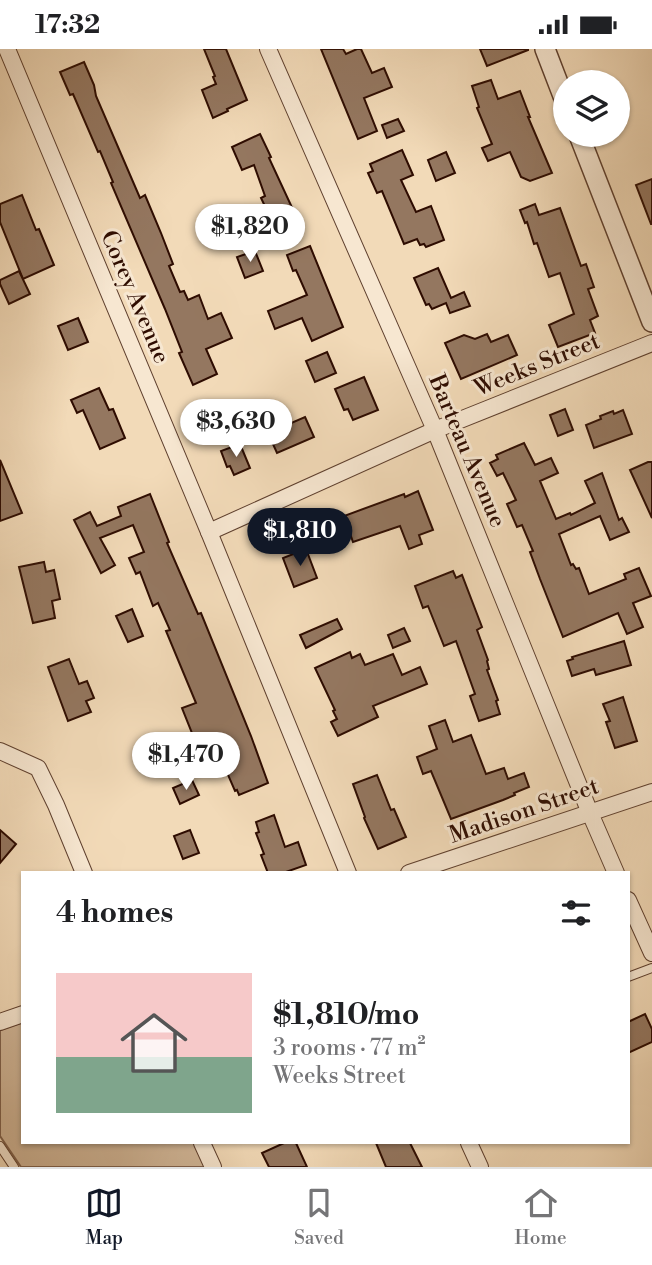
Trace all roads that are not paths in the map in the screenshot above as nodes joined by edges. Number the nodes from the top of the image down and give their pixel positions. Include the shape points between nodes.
1 (7, 49) edge
2 (268, 49) edge
3 (545, 49) edge
4 (553, 70) edge
5 (584, 147) edge
6 (652, 321) edge
7 (652, 343) edge
8 (435, 430) junction
9 (209, 532) junction
10 (0, 751) edge
11 (652, 792) edge
12 (590, 813) junction
13 (83, 871) edge
14 (347, 871) edge
15 (416, 871) edge
16 (615, 871) edge
17 (630, 904) edge
18 (652, 953) edge
19 (652, 968) edge
20 (630, 976) edge
21 (21, 1015) edge
22 (0, 1022) edge
23 (202, 1144) edge
24 (469, 1144) edge
25 (0, 1146) edge
26 (15, 1167) edge
27 (213, 1167) edge
28 (480, 1167) edge

1 - 9 street, Corey Avenue
2 - 8 street, Barteau Avenue
3 - 4 street
5 - 6 street
7 - 8 street, Weeks Street
8 - 9 street, Weeks Street
8 - 12 street, Barteau Avenue
9 - 14 street, Corey Avenue
10 - 13 street via 38,768
11 - 12 street, Madison Street
12 - 15 street, Madison Street
12 - 16 street, Barteau Avenue
17 - 18 street
19 - 20 lane
21 - 22 street
23 - 27 street
24 - 28 street
25 - 26 lane

